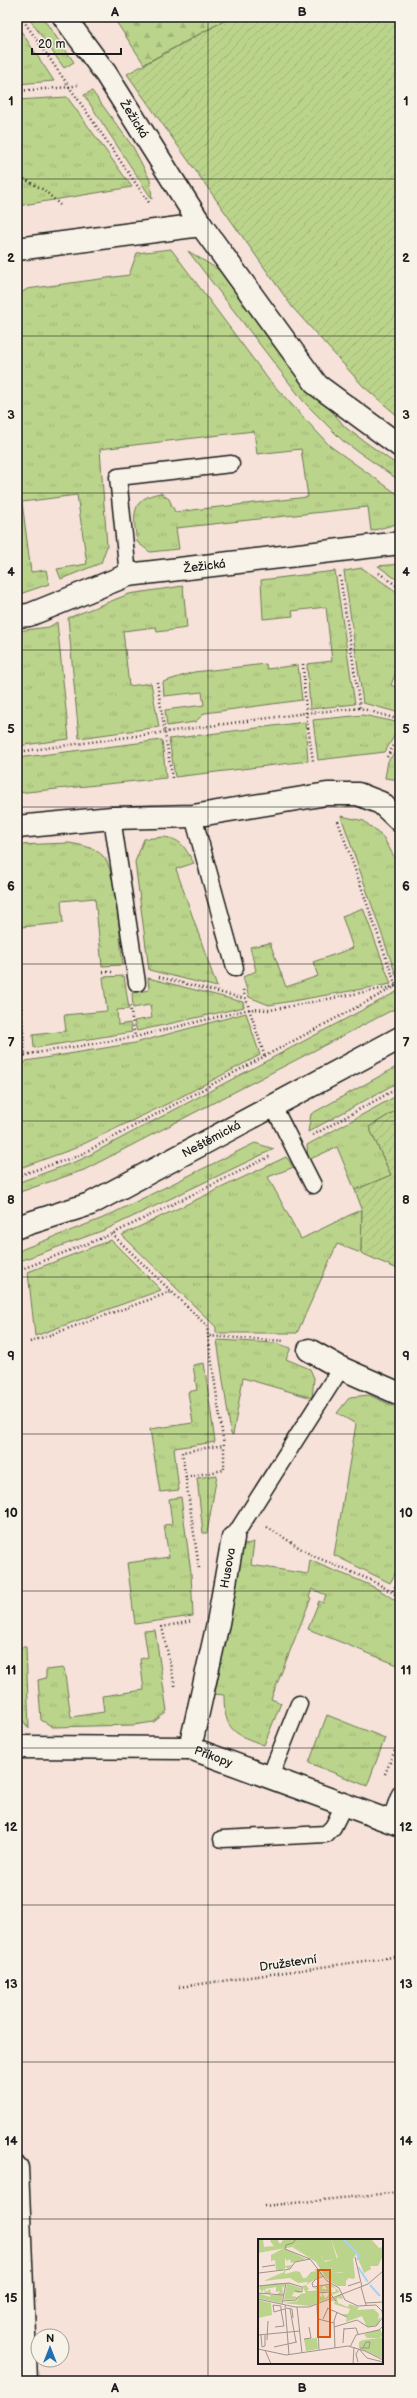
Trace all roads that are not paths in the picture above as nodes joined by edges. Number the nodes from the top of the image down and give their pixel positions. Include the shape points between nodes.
1 (64, 17) edge
2 (201, 224) junction
3 (17, 249) edge
4 (400, 446) edge
5 (231, 464) dead end
6 (400, 543) edge
7 (128, 574) junction
8 (17, 616) edge
9 (194, 816) junction
10 (112, 818) junction
11 (400, 821) edge
12 (17, 827) edge
13 (235, 968) dead end
14 (137, 983) dead end
15 (400, 1038) edge
16 (273, 1106) junction
17 (313, 1185) dead end
18 (17, 1227) edge
19 (309, 1350) road end
20 (341, 1368) junction
21 (400, 1394) edge
22 (233, 1538) joint
23 (299, 1704) dead end
24 (17, 1747) edge
25 (190, 1748) junction
26 (270, 1777) junction
27 (400, 1794) edge
28 (344, 1805) junction
29 (395, 1823) edge
30 (222, 1838) dead end
31 (17, 2168) edge
32 (26, 2381) edge

1 - 2 street, Žežická via 106,74
2 - 3 street
2 - 4 street, Žežická via 317,385
5 - 7 lane via 118,477
6 - 7 street, Žežická
7 - 8 street, Žežická via 29,615
9 - 10 street
9 - 11 street via 327,794 358,794 381,803
9 - 13 lane
10 - 12 street
10 - 14 lane
15 - 16 street, Neštěmická
16 - 17 lane
16 - 18 street, Neštěmická via 90,1204
19 - 20 street
20 - 21 street
20 - 22 lane, Husova
22 - 25 street, Husova via 218,1622
23 - 26 lane
24 - 25 street, Příkopy
25 - 26 street, Příkopy
26 - 28 street, Příkopy
27 - 29 lane
28 - 29 street, Příkopy
28 - 30 lane via 333,1827 326,1834
31 - 32 street

